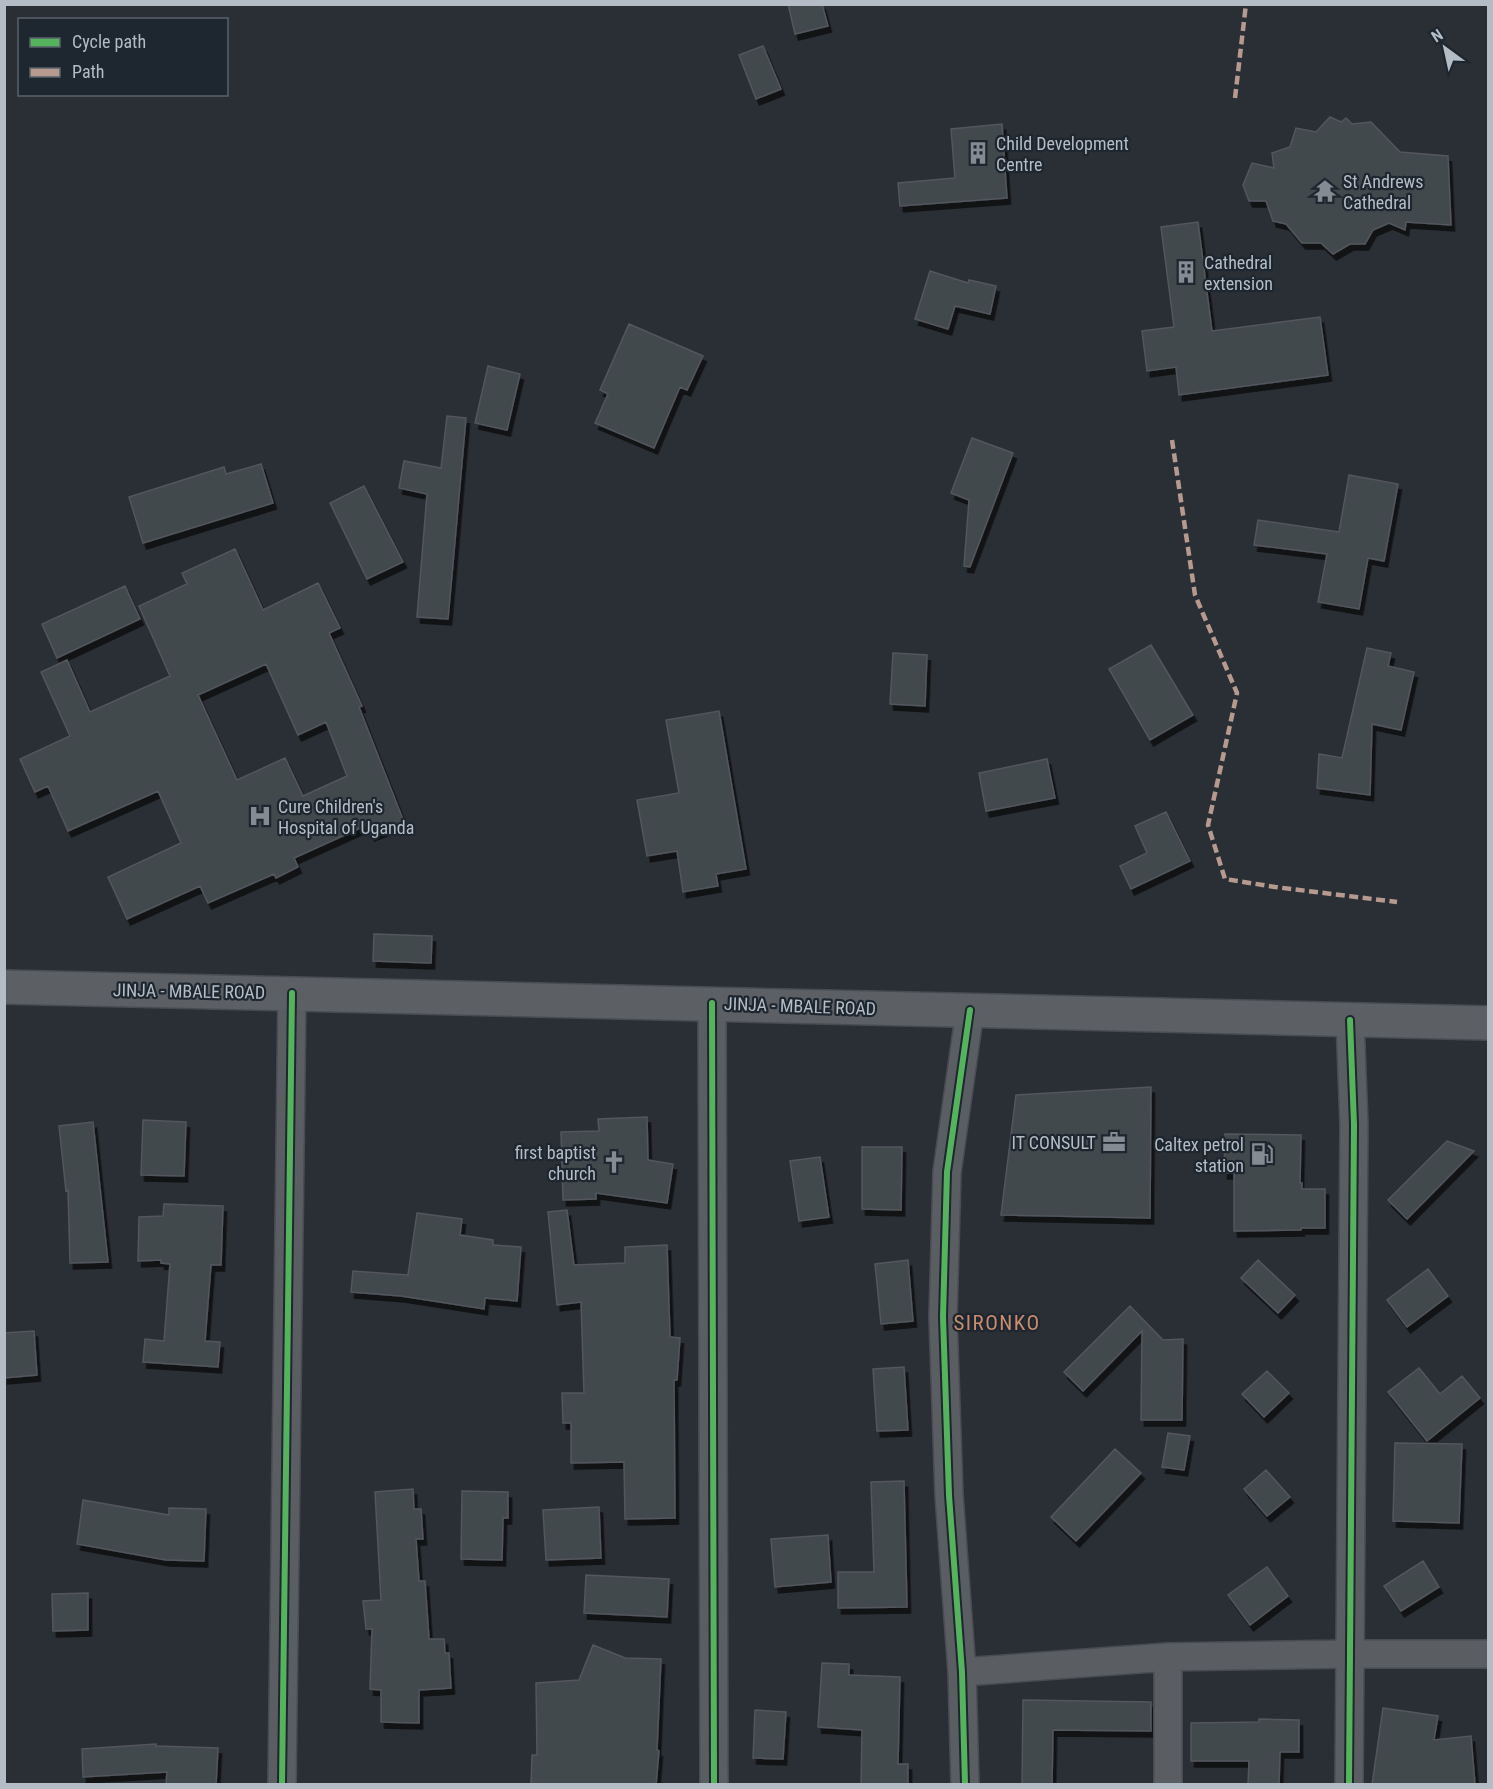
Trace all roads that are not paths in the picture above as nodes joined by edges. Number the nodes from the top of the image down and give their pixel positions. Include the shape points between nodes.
1 (4, 987) edge
2 (292, 993) junction
3 (712, 1003) junction
4 (970, 1010) junction
5 (1350, 1020) junction
6 (1488, 1023) edge
7 (1350, 1654) junction
8 (1488, 1654) edge
9 (1168, 1657) junction
10 (962, 1672) junction
11 (282, 1785) edge
12 (714, 1785) edge
13 (965, 1785) edge
14 (1168, 1785) edge
15 (1349, 1785) edge

1 - 2 main road, JINJA - MBALE ROAD
2 - 3 main road, JINJA - MBALE ROAD
2 - 11 street
3 - 4 main road, JINJA - MBALE ROAD
3 - 12 street
4 - 5 main road, JINJA - MBALE ROAD
4 - 10 street via 947,1172 943,1317 949,1495
5 - 6 main road, JINJA - MBALE ROAD
5 - 7 street via 1354,1125
7 - 8 street
7 - 9 street
7 - 15 street
9 - 10 street
9 - 14 street
10 - 13 street

